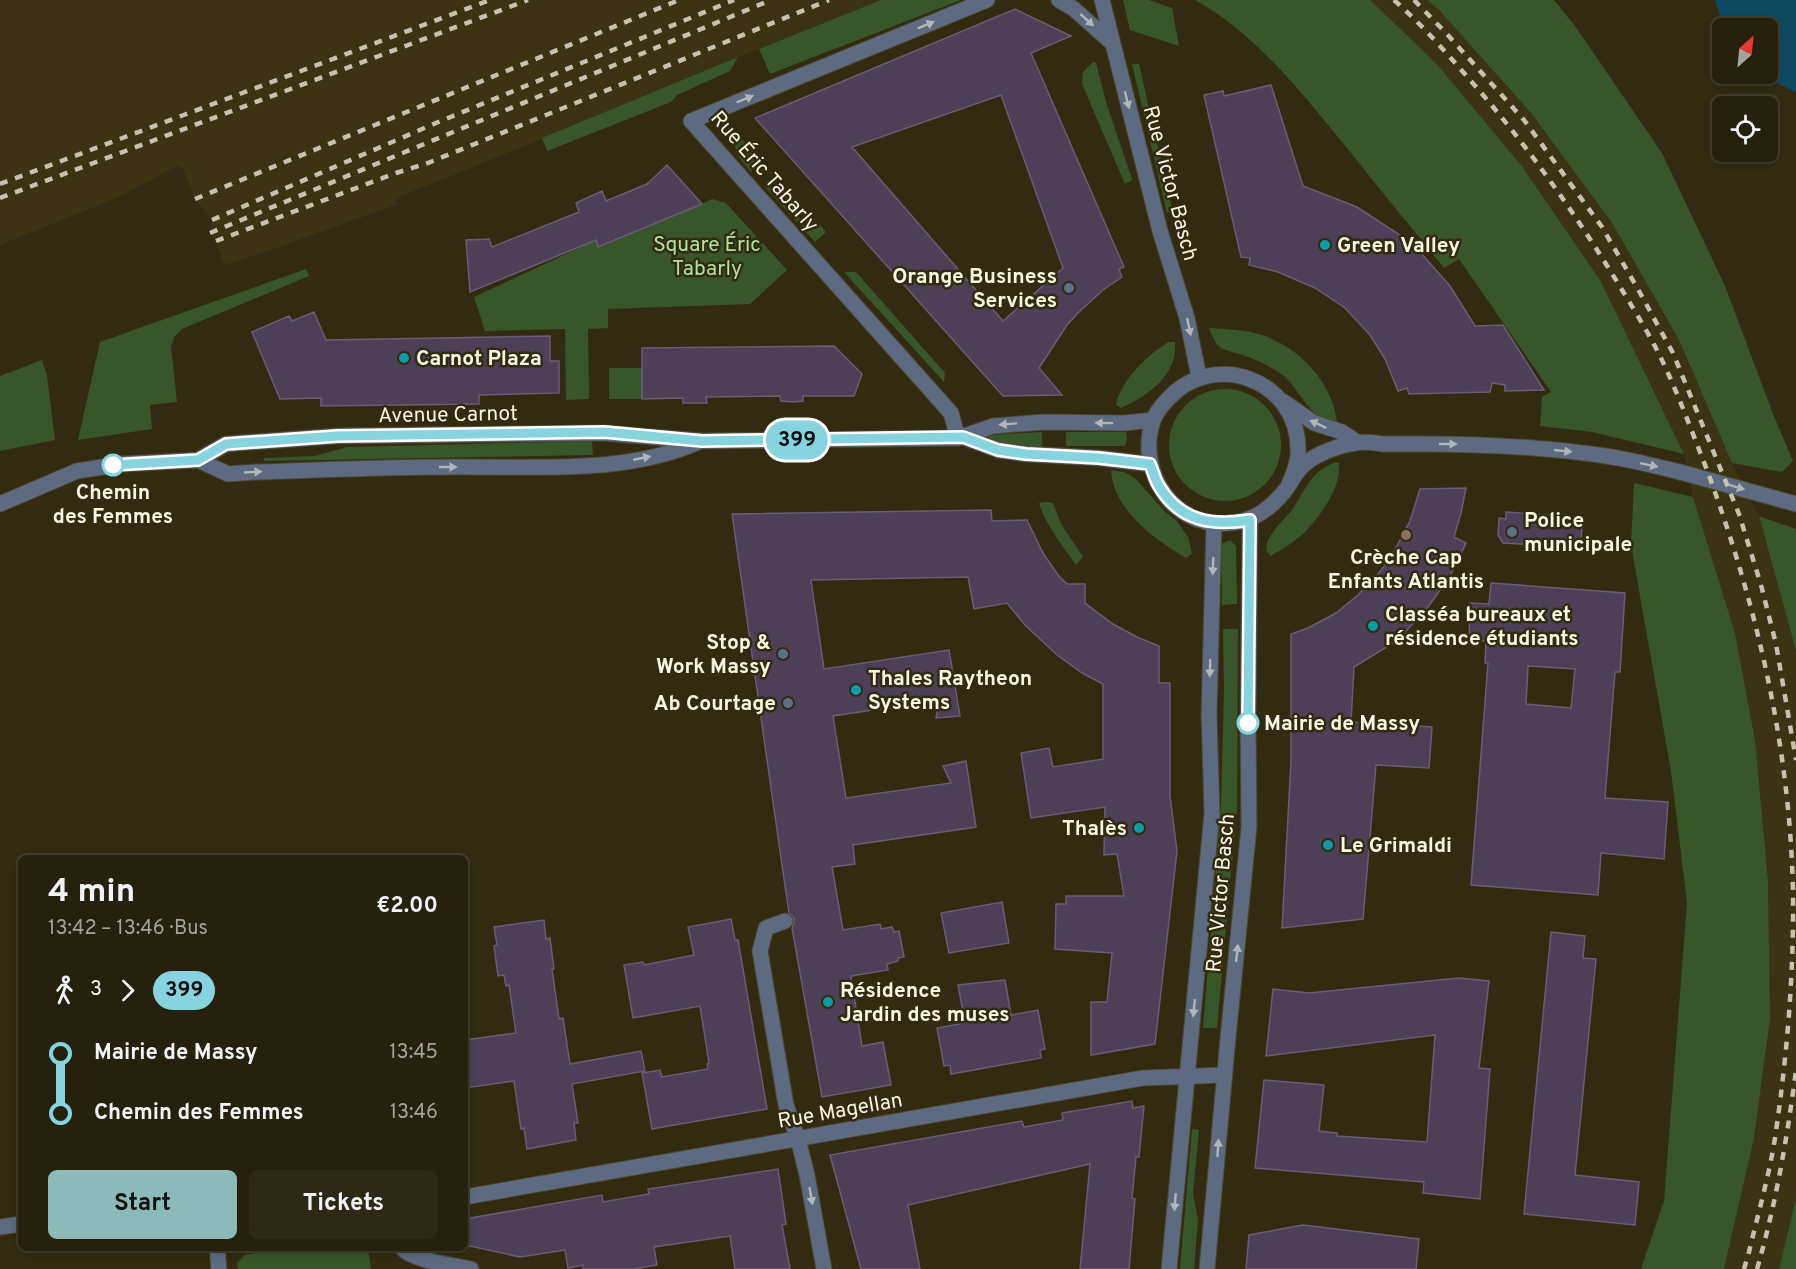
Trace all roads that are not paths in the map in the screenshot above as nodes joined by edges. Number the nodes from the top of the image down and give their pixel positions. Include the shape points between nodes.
1 (987, 0) edge
2 (1059, 0) edge
3 (1102, 0) edge
4 (1112, 43) junction
5 (1199, 377) junction
6 (1281, 400) junction
7 (1153, 420) junction
8 (961, 438) junction
9 (702, 441) junction
10 (1357, 442) junction
11 (198, 460) junction
12 (1150, 464) junction
13 (1289, 484) junction
14 (0, 504) edge
15 (1796, 504) edge
16 (1250, 520) junction
17 (1214, 523) junction
18 (785, 921) dead end
19 (1224, 1075) junction
20 (1187, 1077) junction
21 (798, 1139) junction
22 (468, 1196) edge
23 (18, 1224) edge
24 (0, 1227) edge
25 (217, 1251) edge
26 (404, 1251) edge
27 (219, 1269) edge
28 (471, 1269) edge
29 (824, 1269) edge
30 (1169, 1269) edge
31 (1207, 1269) edge

8 -> 1 street, Rue Éric Tabarly via 951,413 691,121
2 -> 4 street
3 - 4 street, Rue Victor Basch
4 -> 5 street, Rue Victor Basch via 1160,231 1187,318
5 - 6 street via 1224,373 1249,378
5 - 7 street via 1177,389
10 -> 6 street via 1342,432 1314,423
6 - 13 street via 1298,442 1297,465
7 -> 8 street, Avenue Carnot via 993,426
7 - 12 street via 1148,447
8 - 9 street, Avenue Carnot
8 - 12 street, Avenue Carnot via 1026,454
9 - 11 street, Avenue Carnot via 604,432 337,436 226,444
11 -> 9 street, Avenue Carnot via 228,474 604,466 680,451
10 - 13 street via 1305,463
10 -> 15 street via 1563,451 1680,472
11 - 14 street, Avenue Carnot via 77,471
12 - 17 street via 1158,486 1174,504 1193,517
13 - 16 street via 1277,501
16 - 17 street
19 -> 16 street, Rue Victor Basch via 1249,827
17 -> 20 street, Rue Victor Basch via 1209,715 1212,813
18 - 21 street via 766,928 760,951 786,1105
19 - 20 street, Rue Magellan
31 -> 19 street, Rue Victor Basch
20 - 21 street, Rue Magellan via 1143,1078
20 -> 30 street, Rue Victor Basch
21 - 22 street, Rue Magellan
21 -> 29 street
23 - 24 street
25 - 27 street
26 - 28 street

